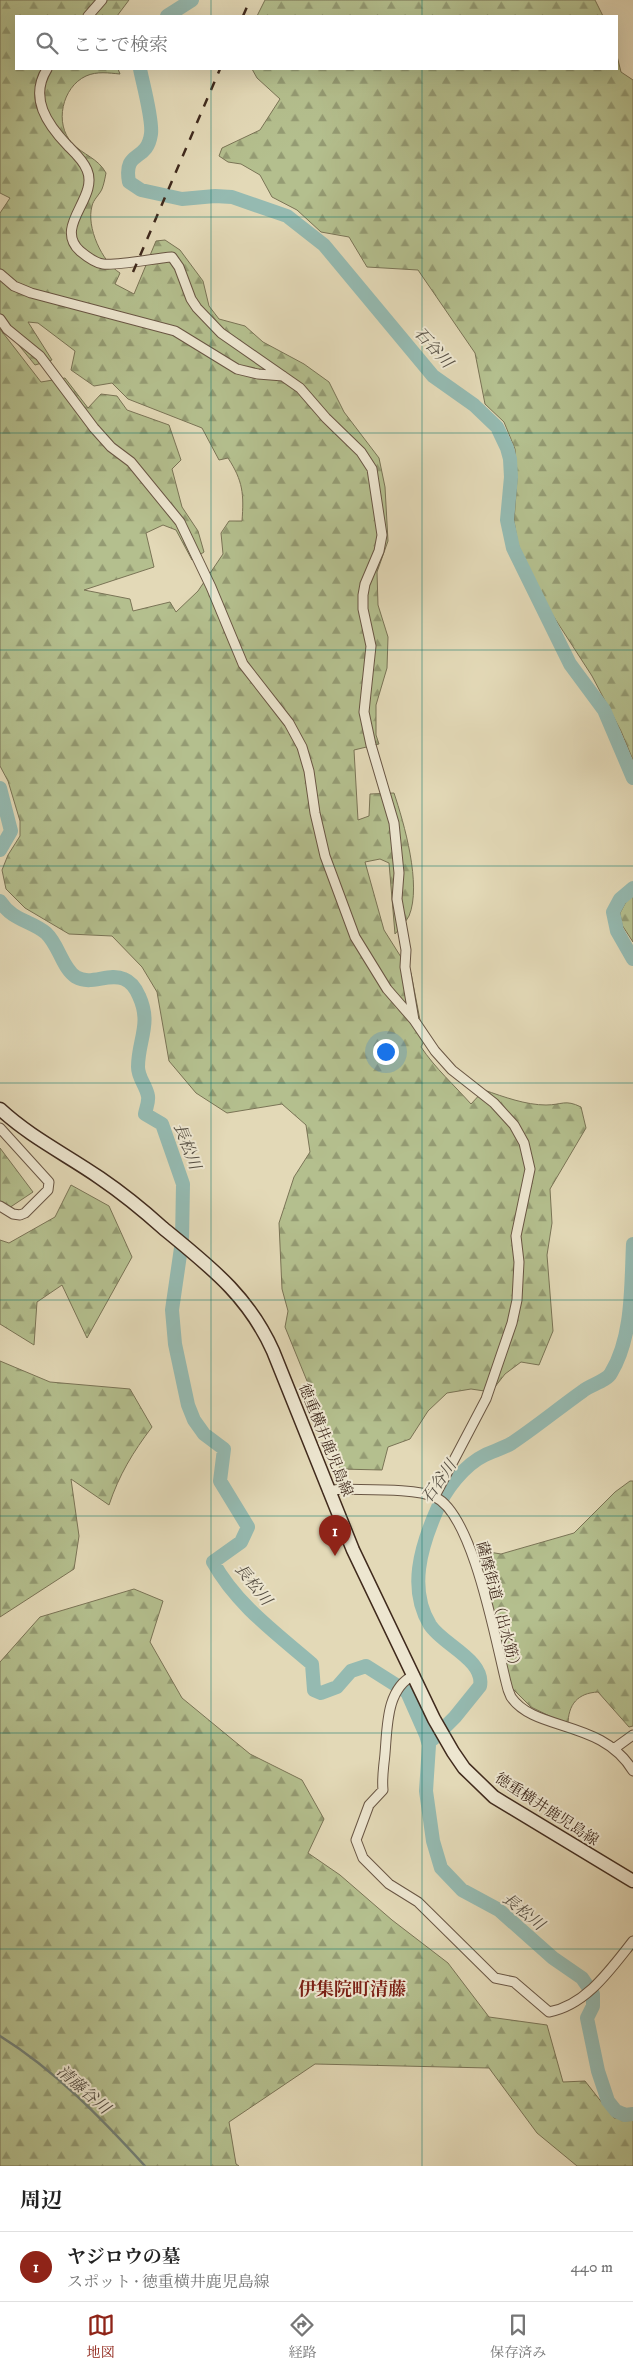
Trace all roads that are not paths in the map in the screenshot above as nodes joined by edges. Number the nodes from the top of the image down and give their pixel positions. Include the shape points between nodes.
1 (102, 0) edge
2 (89, 15) edge
3 (47, 70) edge
4 (0, 274) edge
5 (0, 318) edge
6 (283, 376) junction
7 (414, 1020) junction
8 (0, 1109) edge
9 (0, 1128) edge
10 (0, 1206) edge
11 (328, 1491) junction
12 (435, 1496) junction
13 (405, 1682) junction
14 (633, 1735) edge
15 (615, 1748) junction
16 (633, 1771) edge
17 (633, 1881) edge
18 (633, 1941) edge

1 - 2 street
3 - 6 street via 38,92 42,111 48,123 81,160 89,180 74,218 70,234 72,243 103,264 172,257 197,308 221,333
4 - 6 street via 14,286 31,293 175,331 237,369
5 - 7 street via 7,329 40,356 94,428 131,462 180,522 243,664 302,747 325,856 356,937 387,989
6 - 7 street via 300,388 361,452 372,469 382,535 363,595 371,646 364,712 394,823 397,899
7 - 12 street via 452,1070 494,1103 514,1125 524,1143 530,1170 516,1236 519,1262 512,1323 486,1399
8 - 11 main road, 徳重横井鹿児島線 via 30,1133 100,1178 191,1250 236,1291 264,1330
9 - 10 street via 49,1182 48,1190 25,1213 13,1214
11 - 12 street, 薩摩街道（出水筋） via 341,1489
11 - 13 main road, 徳重横井鹿児島線
12 - 15 street, 薩摩街道（出水筋） via 445,1503 464,1535 476,1566 511,1697 537,1715 602,1739
13 - 17 main road, 徳重横井鹿児島線 via 434,1719 464,1768 494,1797
13 - 18 street via 386,1731 381,1774 383,1790 369,1805 356,1840 361,1853 389,1884 418,1902 495,1978 514,1982 549,2012 562,2010 596,1986
14 - 15 street
15 - 16 street, 薩摩街道（出水筋）

